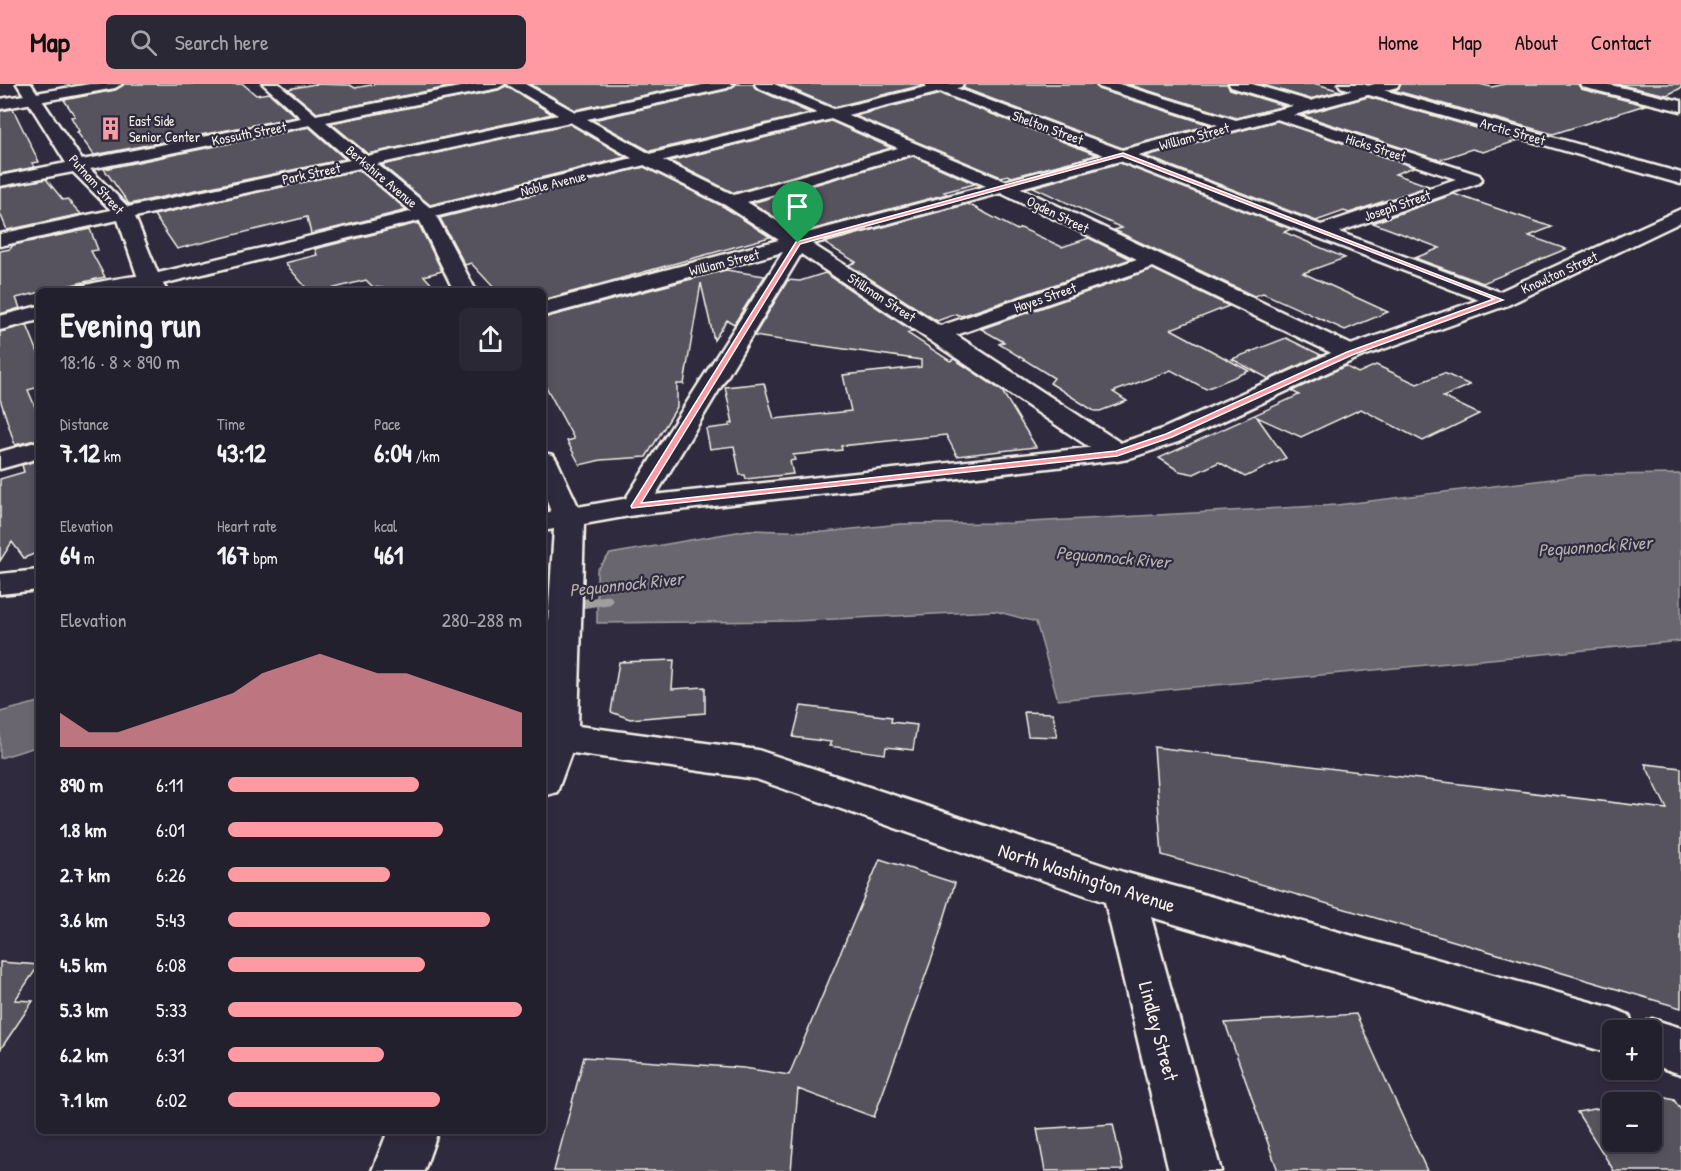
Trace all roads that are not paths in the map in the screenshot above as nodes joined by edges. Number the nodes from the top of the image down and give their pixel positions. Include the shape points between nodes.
1 (115, 84) edge
2 (270, 84) edge
3 (498, 84) edge
4 (514, 84) edge
5 (727, 84) edge
6 (762, 84) edge
7 (1104, 84) edge
8 (1236, 84) edge
9 (1346, 84) edge
10 (1392, 84) edge
11 (1587, 84) edge
12 (943, 85) edge
13 (1369, 90) junction
14 (29, 91) edge
15 (0, 104) edge
16 (1311, 106) junction
17 (1681, 106) edge
18 (833, 115) junction
19 (1279, 115) junction
20 (573, 116) junction
21 (313, 120) junction
22 (1234, 125) junction
23 (913, 149) junction
24 (1123, 155) junction
25 (648, 160) junction
26 (364, 161) junction
27 (77, 166) junction
28 (1473, 179) joint
29 (1681, 179) edge
30 (0, 181) edge
31 (1001, 186) junction
32 (732, 201) junction
33 (125, 214) junction
34 (426, 214) junction
35 (1681, 216) edge
36 (1320, 232) junction
37 (0, 240) edge
38 (798, 243) junction
39 (1153, 260) junction
40 (153, 286) edge
41 (101, 288) edge
42 (463, 288) edge
43 (1500, 300) junction
44 (36, 304) edge
45 (546, 308) edge
46 (0, 312) edge
47 (36, 314) edge
48 (0, 323) edge
49 (938, 334) junction
50 (1350, 353) junction
51 (36, 450) edge
52 (1117, 453) junction
53 (0, 461) edge
54 (546, 473) edge
55 (635, 506) junction
56 (560, 527) edge
57 (36, 580) edge
58 (0, 584) edge
59 (561, 722) junction
60 (546, 771) edge
61 (1122, 890) junction
62 (1602, 1028) edge
63 (1662, 1045) edge
64 (1681, 1051) edge
65 (412, 1134) edge
66 (398, 1171) edge
67 (1195, 1171) edge

1 - 14 street
2 - 21 street, Berkshire Avenue
3 - 21 street, Kossuth Street
4 - 20 street, Stillman Street
5 - 20 street, Park Street
6 - 18 street, Ogden Street
7 - 22 street
8 - 16 street
9 - 13 street, Arctic Street
10 - 13 street, William Street
11 - 17 street
12 - 18 street, Noble Avenue
12 - 24 street, Shelton Street
13 - 16 street, William Street
13 - 29 street, Arctic Street
14 - 15 street
14 - 27 street, Putnam Street
16 - 19 street, William Street
18 - 23 street, Ogden Street
18 - 25 street, Noble Avenue
19 - 22 street, William Street
19 - 28 street, Hicks Street
20 - 25 street, Stillman Street
20 - 26 street, Park Street
21 - 26 street, Berkshire Avenue
21 - 27 street, Kossuth Street
22 - 24 street, William Street
23 - 31 street, Ogden Street
23 - 32 street
24 - 31 street, William Street
24 - 36 street, Shelton Street
25 - 32 street, Stillman Street
25 - 34 street, Noble Avenue
26 - 33 street, Park Street
26 - 34 street, Berkshire Avenue
27 - 30 street, Kossuth Street
27 - 33 street, Putnam Street
28 - 36 street, Joseph Street
31 - 38 street, William Street
31 - 39 street, Ogden Street
32 - 38 street, Stillman Street
33 - 37 street, Park Street
33 - 40 street, Putnam Street
34 - 40 street, Noble Avenue
34 - 42 street, Berkshire Avenue
35 - 43 street, Knowlton Street
36 - 43 street, Shelton Street
38 - 45 street, William Street
38 - 49 street, Stillman Street
38 - 55 street
39 - 49 street, Hayes Street
39 - 50 street, Ogden Street
40 - 41 street, Noble Avenue via 126,282
43 - 50 street, Knowlton Street
44 - 46 street
47 - 48 street
49 - 52 street, Stillman Street
50 - 52 street, Knowlton Street via 1169,436
51 - 53 street
52 - 55 street, Knowlton Street
54 - 56 street
55 - 56 street, Knowlton Street
56 - 59 street
57 - 58 street
59 - 60 street
59 - 61 street, North Washington Avenue via 758,765
61 - 62 street, North Washington Avenue
61 - 67 street, Lindley Street
63 - 64 street
65 - 66 street

